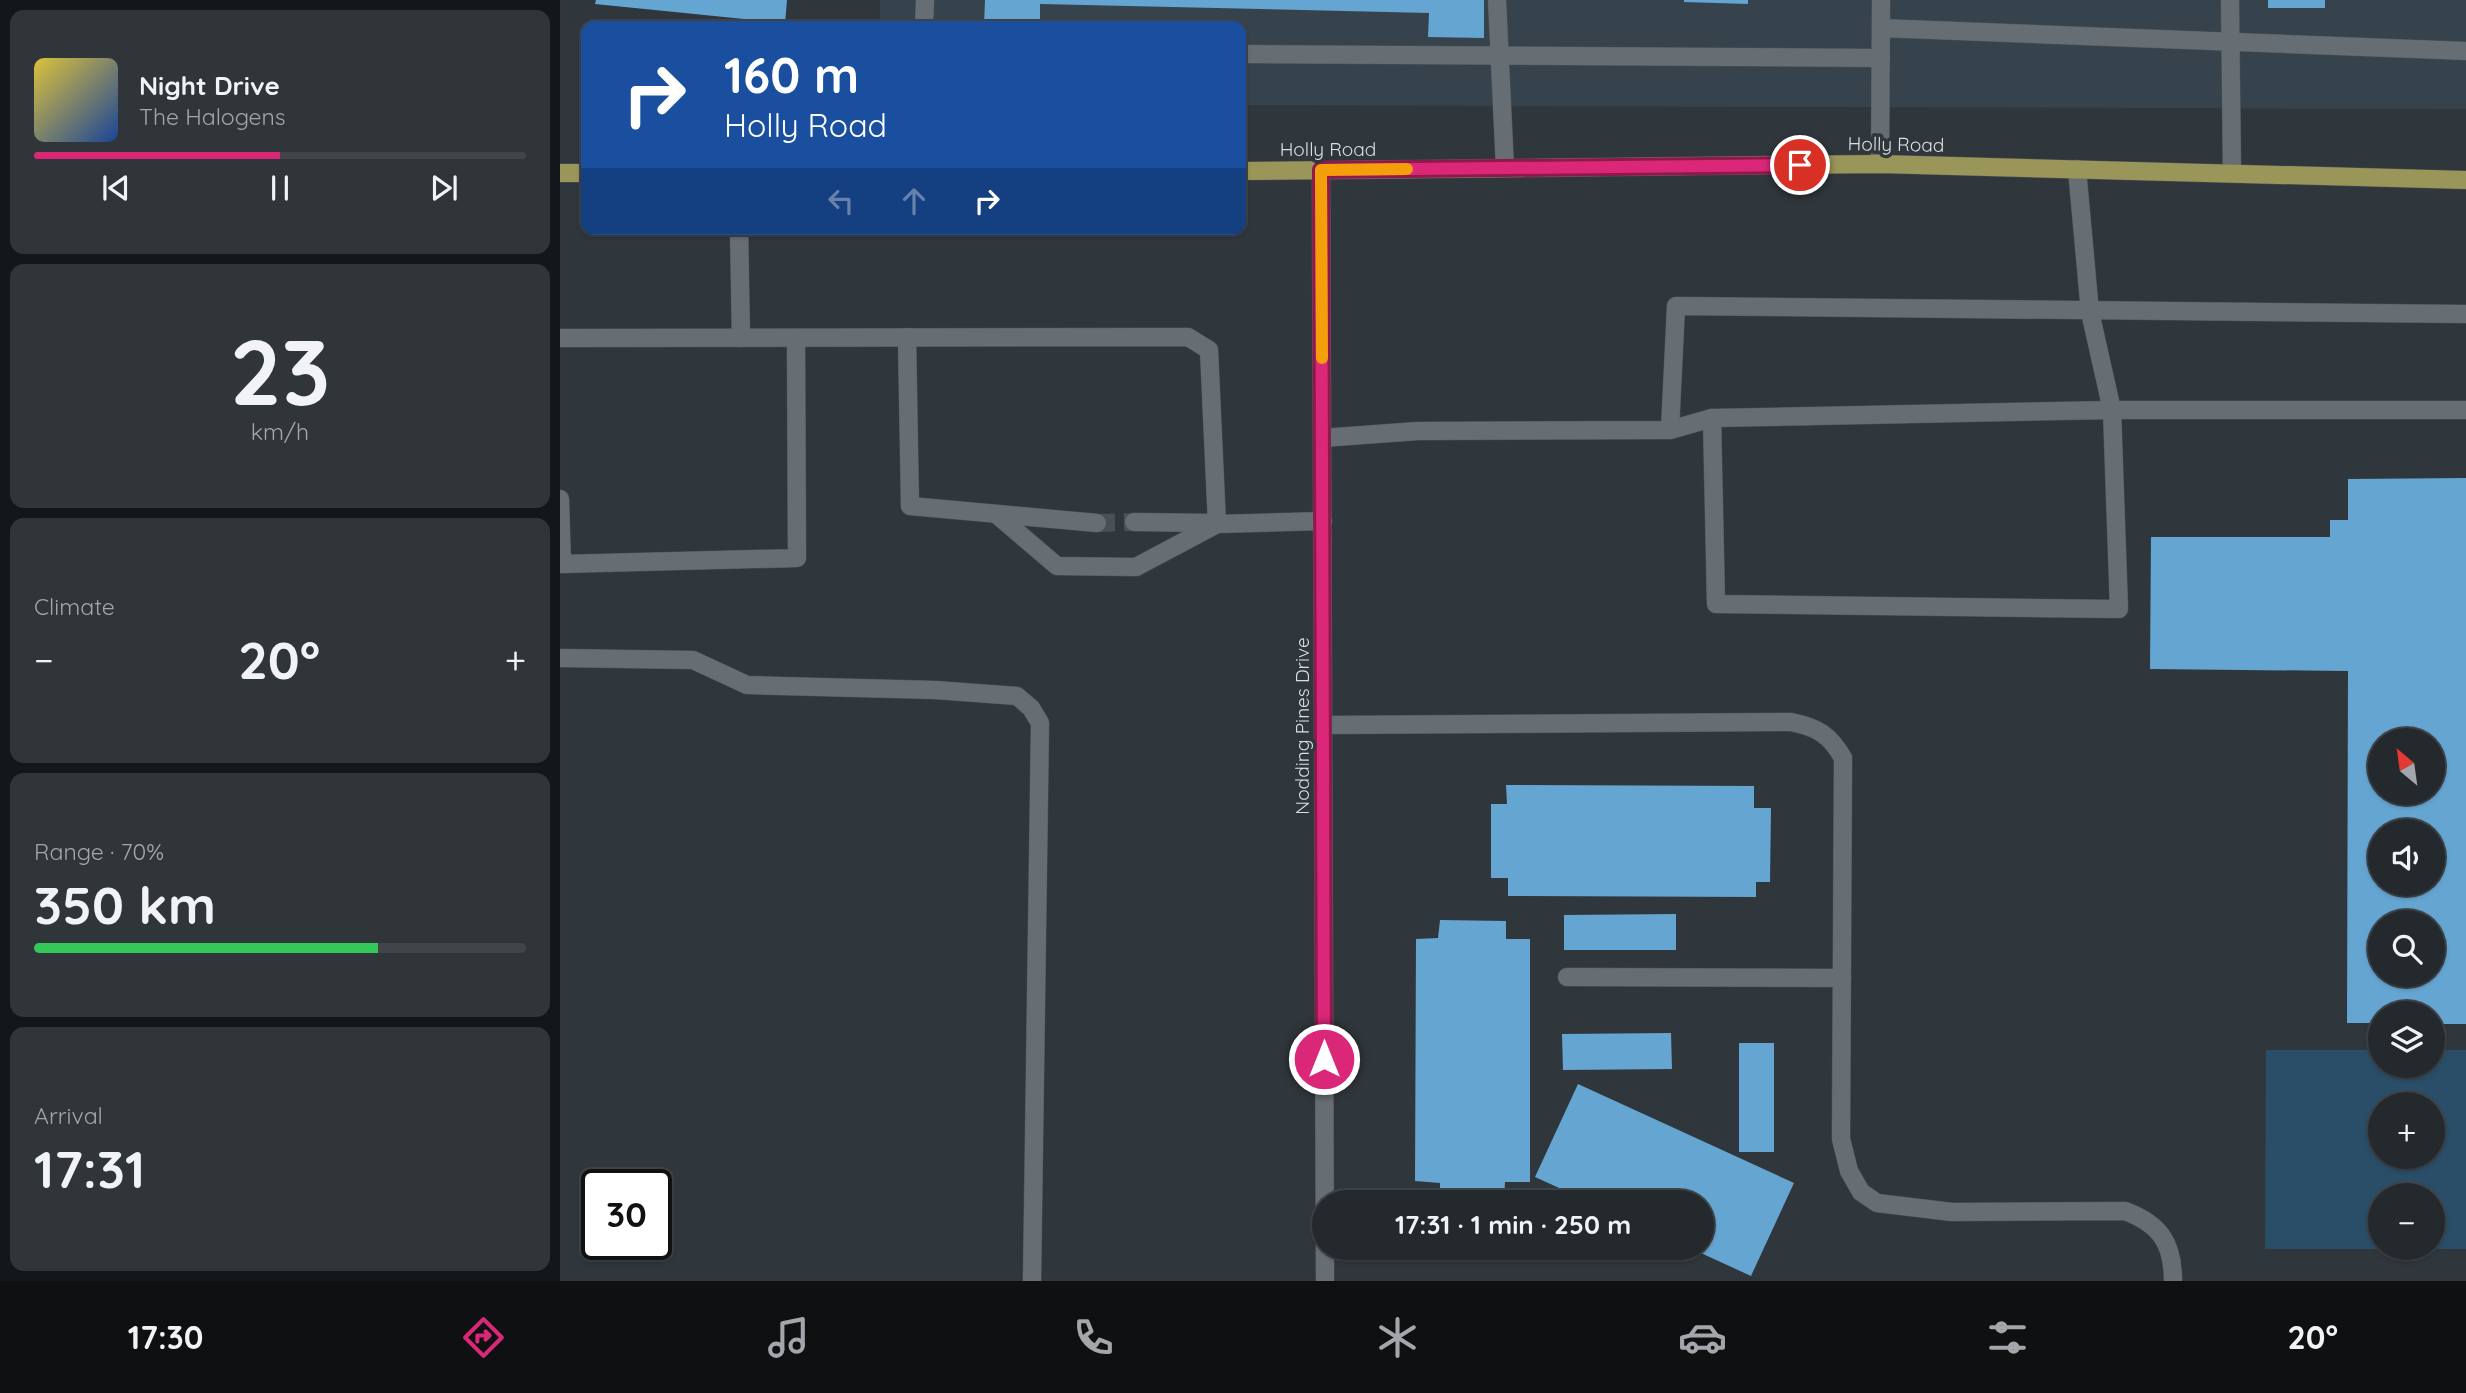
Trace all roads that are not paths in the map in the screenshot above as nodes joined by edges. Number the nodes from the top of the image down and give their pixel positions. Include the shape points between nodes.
1 (925, 0) edge
2 (1497, 0) edge
3 (1881, 0) edge
4 (2230, 0) edge
5 (924, 21) edge
6 (1881, 29) junction
7 (2231, 44) junction
8 (2466, 51) edge
9 (1246, 54) edge
10 (1497, 54) junction
11 (1881, 58) junction
12 (1880, 164) junction
13 (1504, 168) junction
14 (2077, 169) junction
15 (1321, 170) junction
16 (1246, 171) edge
17 (560, 173) edge
18 (581, 173) edge
19 (2232, 173) junction
20 (2466, 180) edge
21 (739, 235) edge
22 (2090, 312) junction
23 (2466, 314) edge
24 (907, 337) junction
25 (560, 338) edge
26 (741, 338) junction
27 (796, 338) junction
28 (2112, 410) junction
29 (2466, 410) edge
30 (1712, 418) junction
31 (1670, 430) junction
32 (1322, 438) junction
33 (560, 499) edge
34 (996, 514) junction
35 (1322, 521) junction
36 (1134, 522) tunnel mouth
37 (1097, 523) tunnel mouth
38 (1217, 524) junction
39 (560, 658) edge
40 (1323, 725) junction
41 (1567, 977) dead end
42 (1842, 978) junction
43 (1032, 1281) edge
44 (1325, 1281) edge
45 (2173, 1281) edge

1 - 5 street
2 - 10 street
3 - 6 street
4 - 7 street
6 - 7 street
6 - 11 street
7 - 8 street
7 - 19 street
9 - 10 street
10 - 11 street
10 - 13 street
11 - 12 street
12 - 13 main road, Holly Road
12 - 14 main road, Holly Road
13 - 15 main road, Holly Road
14 - 19 main road, Holly Road
14 - 22 street
15 - 16 main road, Holly Road
15 - 32 street, Nodding Pines Drive
17 - 18 main road
19 - 20 main road, Holly Road
21 - 26 street
22 - 23 street
22 - 28 street
22 - 31 street via 1676,306
24 - 27 street
24 - 34 street via 910,506
24 - 38 street via 1188,337 1209,350
25 - 26 street
26 - 27 street
27 - 33 street via 797,558 562,564
28 - 29 street
28 - 30 street
28 - 30 street via 2119,609 1716,604
30 - 31 street
31 - 32 street via 1418,431
32 - 35 street, Nodding Pines Drive
34 - 37 street
34 - 38 street via 1057,566 1136,567
35 - 38 street
35 - 40 street, Nodding Pines Drive
36 - 38 street
39 - 43 street via 692,660 747,685 1017,696 1031,708 1040,723
40 - 42 street via 1791,722 1812,726 1832,739 1843,758
40 - 44 street, Nodding Pines Drive
41 - 42 street
42 - 45 street via 1841,1139 1849,1171 1861,1192 1877,1203 1952,1212 2125,1211 2150,1220 2167,1244

